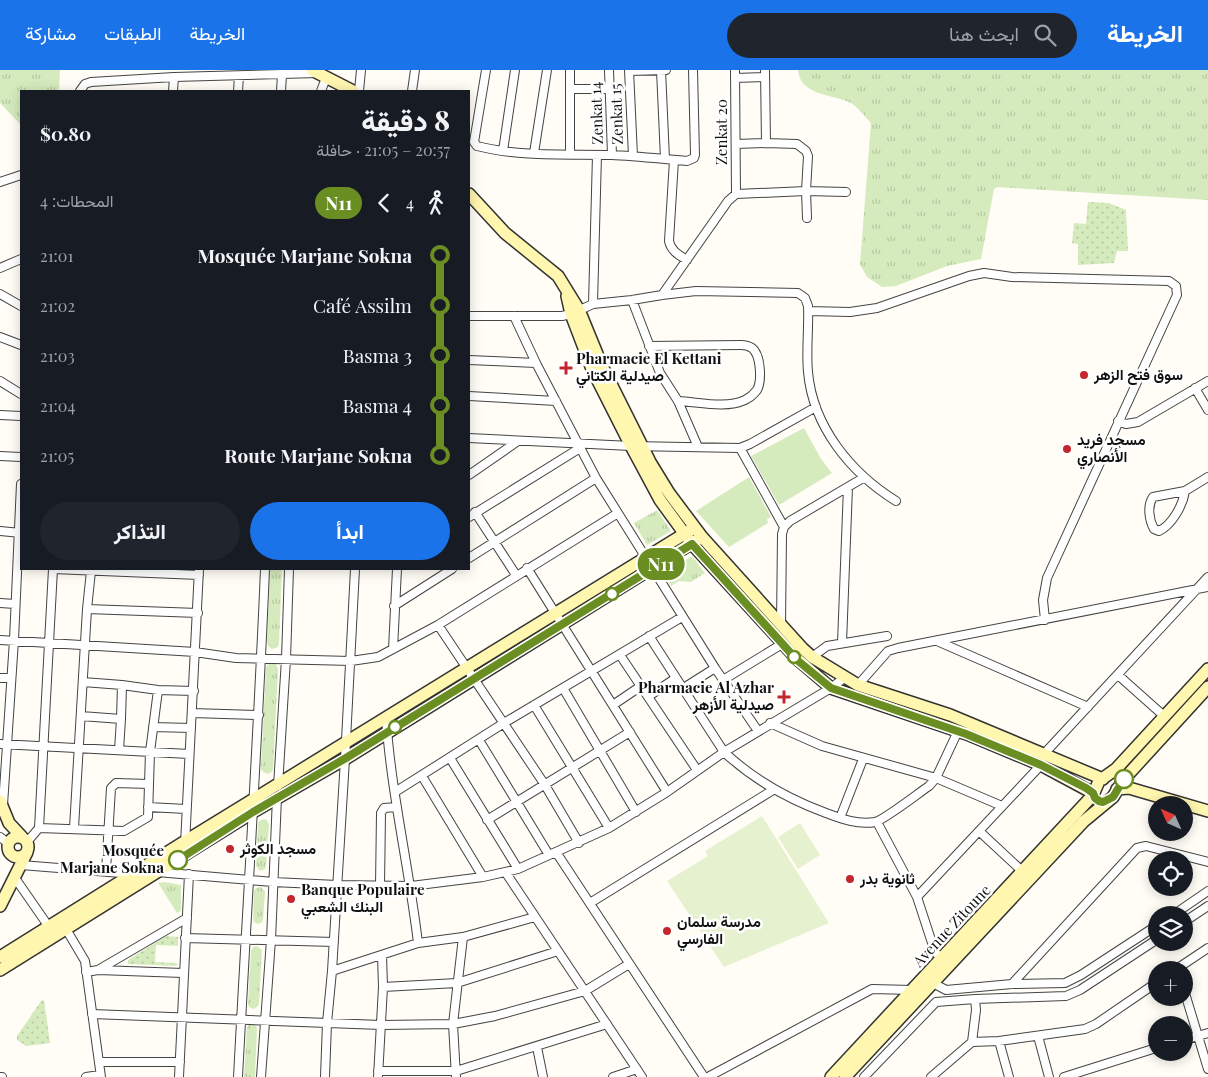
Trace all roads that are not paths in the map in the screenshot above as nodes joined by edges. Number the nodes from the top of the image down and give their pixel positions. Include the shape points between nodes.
1 (133, 70) edge
2 (362, 70) edge
3 (415, 70) edge
4 (486, 70) edge
5 (515, 70) edge
6 (548, 70) edge
7 (570, 70) edge
8 (609, 70) edge
9 (661, 70) edge
10 (666, 70) edge
11 (694, 70) edge
12 (629, 71) edge
13 (765, 73) edge
14 (282, 74) junction
15 (319, 74) edge
16 (735, 74) edge
17 (239, 76) junction
18 (174, 77) junction
19 (129, 80) junction
20 (570, 89) junction
21 (610, 89) junction
22 (81, 90) edge
23 (173, 90) edge
24 (238, 90) edge
25 (281, 90) edge
26 (321, 90) edge
27 (351, 90) edge
28 (359, 90) edge
29 (412, 90) edge
30 (766, 143) junction
31 (736, 144) junction
32 (503, 151) junction
33 (534, 153) junction
34 (570, 154) junction
35 (597, 155) junction
36 (612, 155) junction
37 (633, 156) junction
38 (665, 159) junction
39 (674, 160) junction
40 (20, 176) edge
41 (0, 182) edge
42 (806, 191) junction
43 (846, 192) dead end
44 (736, 194) junction
45 (470, 195) edge
46 (807, 218) dead end
47 (20, 259) edge
48 (0, 260) edge
49 (687, 260) junction
50 (0, 268) edge
51 (0, 294) edge
52 (662, 295) junction
53 (632, 300) junction
54 (593, 304) junction
55 (20, 305) edge
56 (575, 312) junction
57 (808, 312) junction
58 (470, 316) edge
59 (514, 316) junction
60 (0, 337) edge
61 (20, 345) edge
62 (649, 346) junction
63 (470, 360) edge
64 (536, 363) junction
65 (0, 381) edge
66 (1208, 381) edge
67 (1196, 388) junction
68 (20, 393) edge
69 (470, 396) edge
70 (556, 401) junction
71 (678, 401) junction
72 (816, 407) junction
73 (1208, 410) edge
74 (0, 415) edge
75 (20, 416) edge
76 (1118, 421) junction
77 (470, 438) edge
78 (518, 441) junction
79 (579, 446) junction
80 (636, 446) junction
81 (698, 447) junction
82 (740, 448) junction
83 (0, 456) edge
84 (20, 457) edge
85 (470, 474) edge
86 (596, 478) junction
87 (864, 478) junction
88 (1208, 478) edge
89 (848, 487) junction
90 (1185, 491) junction
91 (896, 501) dead end
92 (618, 513) junction
93 (472, 515) edge
94 (784, 527) junction
95 (694, 528) junction
96 (0, 531) edge
97 (20, 533) edge
98 (684, 534) junction
99 (702, 537) junction
100 (495, 542) junction
101 (692, 544) junction
102 (470, 557) edge
103 (646, 558) junction
104 (527, 568) junction
105 (653, 569) junction
106 (53, 570) edge
107 (72, 570) edge
108 (265, 570) edge
109 (289, 570) edge
110 (355, 570) edge
111 (397, 570) edge
112 (450, 570) edge
113 (91, 571) junction
114 (158, 572) edge
115 (199, 572) edge
116 (516, 575) junction
117 (1208, 577) edge
118 (1208, 587) edge
119 (1197, 589) junction
120 (0, 603) edge
121 (15, 604) junction
122 (394, 606) junction
123 (87, 609) junction
124 (198, 613) junction
125 (555, 613) junction
126 (682, 617) junction
127 (1045, 620) junction
128 (562, 624) junction
129 (438, 625) junction
130 (781, 625) junction
131 (649, 636) junction
132 (887, 636) dead end
133 (0, 640) edge
134 (14, 640) junction
135 (937, 641) junction
136 (50, 643) junction
137 (842, 643) junction
138 (782, 644) junction
139 (85, 646) junction
140 (393, 649) junction
141 (195, 652) junction
142 (620, 655) junction
143 (812, 657) junction
144 (261, 659) junction
145 (286, 659) junction
146 (351, 661) junction
147 (466, 667) junction
148 (715, 668) junction
149 (1208, 669) edge
150 (592, 671) junction
151 (1118, 675) junction
152 (0, 678) edge
153 (11, 678) junction
154 (676, 678) junction
155 (844, 678) junction
156 (473, 679) junction
157 (723, 680) junction
158 (83, 682) junction
159 (122, 685) junction
160 (858, 685) junction
161 (641, 686) junction
162 (563, 688) junction
163 (831, 688) junction
164 (1208, 688) edge
165 (682, 689) junction
166 (158, 690) junction
167 (194, 692) junction
168 (648, 696) junction
169 (612, 705) junction
170 (534, 706) junction
171 (1088, 707) junction
172 (192, 713) junction
173 (259, 714) junction
174 (81, 716) junction
175 (1164, 716) junction
176 (386, 717) junction
177 (121, 718) junction
178 (504, 723) junction
179 (770, 723) junction
180 (153, 727) junction
181 (191, 728) junction
182 (758, 731) junction
183 (958, 731) junction
184 (387, 732) junction
185 (630, 732) junction
186 (479, 740) junction
187 (345, 743) junction
188 (4, 744) edge
189 (43, 746) junction
190 (79, 747) junction
191 (119, 750) junction
192 (150, 752) junction
193 (599, 752) junction
194 (724, 752) junction
195 (189, 754) junction
196 (346, 758) junction
197 (450, 758) junction
198 (864, 759) junction
199 (1042, 760) junction
200 (571, 768) junction
201 (697, 770) junction
202 (422, 776) junction
203 (936, 778) junction
204 (1105, 778) junction
205 (149, 784) junction
206 (278, 784) junction
207 (545, 785) junction
208 (1118, 788) junction
209 (773, 790) junction
210 (395, 792) junction
211 (667, 792) junction
212 (1094, 792) junction
213 (254, 799) junction
214 (276, 799) junction
215 (1108, 800) junction
216 (516, 803) junction
217 (1, 804) edge
218 (398, 806) junction
219 (1002, 806) junction
220 (148, 807) junction
221 (186, 809) junction
222 (1208, 811) edge
223 (253, 812) junction
224 (636, 812) junction
225 (840, 818) junction
226 (488, 820) junction
227 (877, 822) junction
228 (9, 823) junction
229 (39, 828) junction
230 (74, 828) junction
231 (609, 828) junction
232 (108, 831) junction
233 (979, 831) junction
234 (6, 841) edge
235 (579, 843) junction
236 (26, 844) junction
237 (187, 847) junction
238 (552, 854) junction
239 (11, 855) junction
240 (1208, 862) edge
241 (518, 870) junction
242 (106, 871) junction
243 (18, 872) junction
244 (157, 872) junction
245 (506, 872) junction
246 (1022, 872) junction
247 (134, 874) junction
248 (189, 874) junction
249 (483, 877) junction
250 (248, 880) junction
251 (273, 882) junction
252 (337, 885) junction
253 (380, 886) junction
254 (411, 886) junction
255 (1208, 892) edge
256 (917, 897) junction
257 (590, 903) junction
258 (0, 906) edge
259 (1187, 906) edge
260 (1208, 906) edge
261 (1193, 916) edge
262 (535, 917) junction
263 (187, 918) junction
264 (49, 926) junction
265 (66, 929) junction
266 (1148, 931) edge
267 (463, 937) junction
268 (186, 938) junction
269 (245, 940) junction
270 (271, 940) junction
271 (334, 942) junction
272 (418, 943) junction
273 (1148, 945) edge
274 (1208, 948) edge
275 (558, 951) junction
276 (382, 955) junction
277 (0, 957) edge
278 (942, 959) junction
279 (1190, 961) edge
280 (629, 964) junction
281 (0, 970) edge
282 (98, 970) junction
283 (332, 970) junction
284 (86, 972) junction
285 (183, 973) junction
286 (457, 982) junction
287 (933, 983) junction
288 (1012, 984) junction
289 (383, 987) junction
290 (1148, 988) edge
291 (912, 990) junction
292 (585, 991) junction
293 (974, 999) junction
294 (1189, 1006) edge
295 (92, 1014) junction
296 (182, 1017) junction
297 (241, 1019) junction
298 (265, 1020) junction
299 (327, 1022) junction
300 (453, 1024) junction
301 (607, 1024) junction
302 (380, 1025) junction
303 (1208, 1032) edge
304 (1038, 1036) junction
305 (1198, 1036) junction
306 (1193, 1037) edge
307 (972, 1042) junction
308 (1000, 1042) junction
309 (537, 1047) junction
310 (1148, 1051) edge
311 (99, 1062) junction
312 (180, 1062) junction
313 (637, 1069) junction
314 (1208, 1069) edge
315 (1090, 1073) edge
316 (378, 1074) edge
317 (456, 1074) edge
318 (100, 1076) edge
319 (86, 1077) edge
320 (178, 1077) edge
321 (238, 1077) edge
322 (261, 1077) edge
323 (325, 1077) edge
324 (543, 1077) edge
325 (613, 1077) edge
326 (642, 1077) edge
327 (704, 1077) edge
328 (708, 1077) edge
329 (831, 1077) edge
330 (845, 1077) edge
331 (864, 1077) edge
332 (931, 1077) edge
333 (1009, 1077) edge
334 (1049, 1077) edge
335 (1064, 1077) edge

1 - 19 street
2 - 28 street
3 - 29 street
4 - 32 street via 474,142 477,146
5 - 32 street
6 - 33 street
7 - 20 street
8 - 21 street, Zenkat 14
9 - 10 street
9 - 12 street
9 - 38 street
11 - 39 street via 695,155 687,161
12 - 37 street, Zenkat 15
13 - 16 street
13 - 30 street
14 - 15 street
14 - 17 street
14 - 25 street
15 - 26 street
15 - 27 street
16 - 31 street, Zenkat 20
17 - 18 street
17 - 24 street
18 - 19 street
18 - 23 street
19 - 22 street via 91,82
20 - 21 street
20 - 34 street
21 - 36 street, Zenkat 14
30 - 31 street
30 - 42 street via 798,144 806,151
31 - 44 street, Zenkat 20
32 - 33 street
33 - 34 street
34 - 35 street
35 - 36 street
35 - 54 street
36 - 37 street
37 - 38 street
38 - 39 street
39 - 49 street via 669,241 673,251
40 - 41 street
42 - 43 street
42 - 44 street
42 - 46 street
44 - 49 street
45 - 56 street via 505,233 551,270 564,285
47 - 50 street
48 - 50 street
49 - 52 street
51 - 55 street
52 - 53 street
52 - 57 street via 696,291 798,293 805,298
53 - 54 street
53 - 62 street
54 - 56 street
56 - 59 street via 562,316
56 - 80 street via 592,369
57 - 72 street via 808,371
57 - 76 street via 878,308 984,273 1012,277 1172,282 1177,288 1177,295
58 - 59 street
59 - 64 street
60 - 61 street
62 - 71 street via 660,373
62 - 71 street via 741,345 756,353 759,384 748,399 723,404
63 - 64 street
64 - 70 street
65 - 68 street
66 - 67 street
67 - 73 street
67 - 76 street via 1134,423
69 - 70 street
70 - 79 street
71 - 81 street
72 - 82 street
72 - 87 street via 839,451
74 - 75 street
76 - 127 street via 1046,578 1042,600
77 - 78 street
78 - 79 street
78 - 85 street
79 - 80 street
79 - 86 street
79 - 93 street
80 - 81 street
80 - 95 street
80 - 98 street via 660,500
81 - 82 street
82 - 94 street
83 - 84 street
86 - 92 street
86 - 100 street
87 - 89 street
87 - 91 street
88 - 90 street
89 - 94 street
89 - 137 street
90 - 90 street via 1151,499 1149,506 1154,529 1161,530 1168,523 1182,504
92 - 103 street
92 - 104 street
93 - 100 street
94 - 130 street
95 - 98 street
95 - 99 street
96 - 97 street
97 - 121 street
98 - 101 street
98 - 103 street
99 - 101 street
99 - 130 street
100 - 102 street
100 - 116 street
101 - 105 street
101 - 138 street
103 - 105 street
103 - 125 street
104 - 116 street
104 - 125 street
105 - 126 street
105 - 128 street
106 - 136 street
107 - 113 street
108 - 144 street
109 - 145 street
110 - 146 street
111 - 122 street
112 - 122 street
113 - 114 street
113 - 123 street
114 - 115 street
115 - 124 street
116 - 129 street
117 - 119 street
118 - 119 street
119 - 127 street
119 - 151 street
120 - 121 street
121 - 134 street
122 - 140 street
123 - 124 street
123 - 139 street
124 - 141 street
125 - 128 street
125 - 147 street
126 - 131 street
126 - 148 street
127 - 135 street
128 - 150 street
128 - 156 street
129 - 140 street
129 - 147 street
130 - 143 street
131 - 142 street
131 - 154 street
132 - 137 street
133 - 134 street
134 - 136 street
134 - 153 street
135 - 160 street via 888,651
135 - 171 street
136 - 139 street
136 - 189 street
137 - 143 street via 827,646
138 - 157 street
138 - 163 street
139 - 141 street
139 - 158 street
140 - 146 street via 378,657
141 - 144 street
141 - 167 street
142 - 150 street
142 - 161 street
143 - 155 street
144 - 145 street
144 - 173 street
145 - 146 street
145 - 206 street
146 - 187 street
147 - 156 street
147 - 176 street
148 - 157 street
148 - 165 street
149 - 175 street, Avenue Zitoune
150 - 162 street
150 - 169 street
151 - 171 street
151 - 175 street
152 - 153 street
153 - 188 street
154 - 165 street
154 - 168 street
155 - 160 street
155 - 163 street
156 - 178 street
156 - 184 street
157 - 182 street
158 - 159 street
158 - 174 street
159 - 166 street
159 - 177 street
160 - 199 street via 994,732
161 - 168 street
161 - 169 street
162 - 170 street
162 - 193 street
163 - 179 street
163 - 183 street
164 - 208 street, Avenue Zitoune
165 - 194 street
166 - 167 street
166 - 180 street
167 - 172 street
168 - 201 street
169 - 185 street
170 - 178 street
170 - 200 street
171 - 199 street
172 - 173 street
172 - 181 street
173 - 213 street
174 - 177 street
174 - 190 street
175 - 204 street, Avenue Zitoune
176 - 184 street
176 - 187 street
177 - 191 street
178 - 186 street
178 - 207 street
179 - 182 street
179 - 198 street via 822,746
180 - 181 street
180 - 192 street
181 - 195 street
182 - 194 street
183 - 199 street
183 - 203 street
184 - 196 street
184 - 210 street
185 - 193 street
185 - 211 street
186 - 197 street
186 - 216 street
187 - 196 street
187 - 206 street
188 - 189 street
188 - 217 street
189 - 190 street
189 - 229 street
190 - 191 street
190 - 230 street
191 - 192 street
192 - 195 street
192 - 205 street
193 - 200 street
193 - 224 street
194 - 201 street
194 - 209 street
195 - 221 street
196 - 214 street
196 - 252 street
197 - 202 street
197 - 226 street
198 - 203 street
198 - 225 street
199 - 204 street
199 - 212 street
199 - 219 street
200 - 207 street
200 - 231 street
201 - 211 street
202 - 210 street
202 - 249 street
203 - 219 street
203 - 227 street via 930,786
204 - 208 street via 1116,778
204 - 212 street, Avenue Zitoune via 1099,781
205 - 220 street
205 - 232 street via 116,783 111,788
206 - 213 street
206 - 214 street
207 - 216 street
207 - 235 street
208 - 215 street, Avenue Zitoune
208 - 222 street via 1129,788
209 - 225 street
209 - 257 street
210 - 218 street
211 - 224 street
212 - 215 street via 1099,801
212 - 246 street, Avenue Zitoune
213 - 223 street
213 - 237 street
214 - 223 street
214 - 251 street
215 - 287 street, Avenue Zitoune via 1084,821
216 - 226 street
216 - 238 street
217 - 228 street
218 - 253 street via 384,808 381,813
218 - 254 street
219 - 233 street
220 - 221 street
220 - 232 street via 148,817 124,831
221 - 237 street
223 - 237 street
223 - 250 street
224 - 231 street
225 - 227 street via 858,823
226 - 241 street
227 - 256 street
228 - 234 street
228 - 236 street
229 - 230 street
229 - 236 street
230 - 232 street
231 - 235 street
232 - 242 street
233 - 246 street
233 - 256 street
234 - 236 street via 16,837
234 - 239 street
235 - 238 street
236 - 239 street via 22,857
236 - 243 street
237 - 244 street
237 - 247 street
238 - 241 street
238 - 257 street
239 - 243 street
240 - 288 street via 1146,846 1137,848
241 - 245 street
242 - 243 street
242 - 247 street
243 - 258 street
243 - 264 street
244 - 248 street
244 - 265 street
245 - 249 street
245 - 262 street
246 - 278 street, Avenue Zitoune
247 - 264 street
248 - 250 street
248 - 263 street
249 - 254 street
250 - 251 street
250 - 269 street
251 - 252 street
251 - 270 street
252 - 253 street
252 - 271 street
253 - 254 street
254 - 272 street
255 - 259 street
256 - 278 street via 935,952
257 - 280 street
260 - 261 street
262 - 267 street
262 - 275 street
263 - 268 street
263 - 282 street
264 - 277 street
265 - 281 street
265 - 284 street via 85,961
266 - 288 street via 1071,980 1057,984
267 - 272 street
267 - 286 street
268 - 269 street
268 - 285 street
269 - 270 street
269 - 297 street
270 - 271 street
270 - 298 street
271 - 283 street
272 - 276 street
273 - 293 street via 1066,996
274 - 279 street
275 - 286 street
275 - 292 street
276 - 283 street
276 - 289 street
278 - 291 street, Avenue Zitoune
280 - 292 street
280 - 327 street
282 - 284 street
282 - 285 street
283 - 299 street
284 - 295 street
285 - 296 street
286 - 289 street
286 - 300 street
287 - 288 street via 946,990
287 - 330 street, Avenue Zitoune
289 - 302 street
290 - 304 street via 1096,1024 1080,1030
291 - 328 street via 872,989
291 - 329 street, Avenue Zitoune
292 - 300 street
292 - 301 street
293 - 307 street via 976,1010
293 - 331 street via 940,1002 931,1006
294 - 305 street
295 - 296 street
295 - 311 street
296 - 297 street
296 - 312 street
297 - 298 street
297 - 321 street
298 - 299 street
298 - 322 street
299 - 302 street
299 - 323 street
300 - 302 street
300 - 317 street
301 - 309 street
301 - 313 street
302 - 316 street
303 - 305 street
304 - 308 street
304 - 334 street
305 - 306 street
305 - 314 street
307 - 308 street
307 - 332 street
308 - 333 street
309 - 317 street
309 - 324 street
310 - 315 street
311 - 312 street
311 - 318 street
312 - 320 street
313 - 325 street
313 - 326 street
315 - 335 street
316 - 317 street
318 - 319 street

